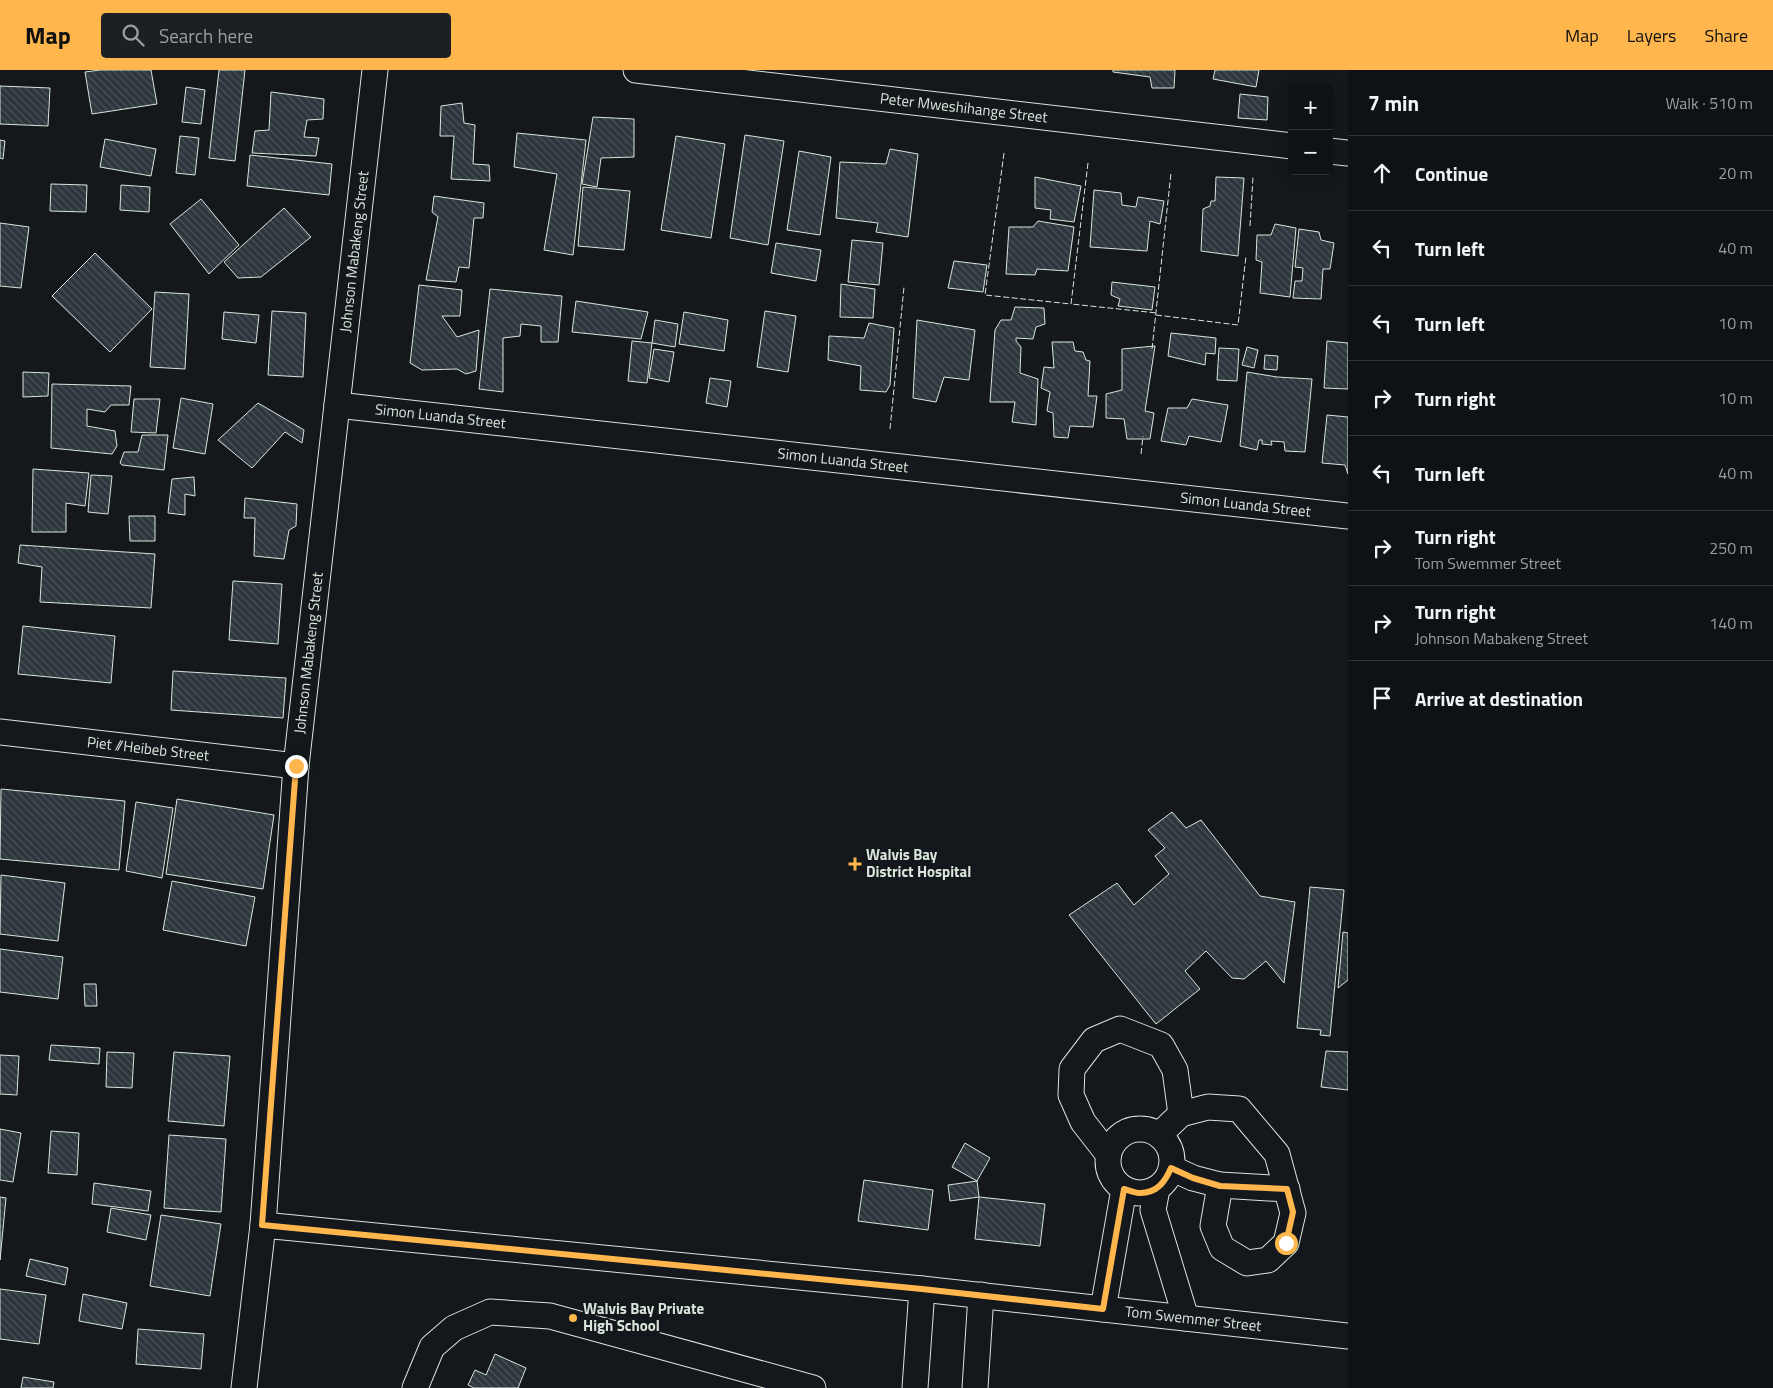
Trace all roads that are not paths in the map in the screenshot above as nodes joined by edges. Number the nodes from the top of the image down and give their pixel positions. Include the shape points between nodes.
1 (375, 70) edge
2 (636, 70) edge
3 (1288, 146) edge
4 (1333, 151) edge
5 (1348, 153) edge
6 (337, 405) junction
7 (1348, 516) edge
8 (0, 732) edge
9 (296, 766) junction
10 (1181, 1114) junction
11 (1159, 1135) junction
12 (1108, 1154) junction
13 (1171, 1168) junction
14 (1220, 1186) junction
15 (1124, 1189) junction
16 (1157, 1189) junction
17 (1287, 1189) junction
18 (262, 1225) junction
19 (922, 1289) junction
20 (981, 1295) junction
21 (1103, 1309) junction
22 (1186, 1318) junction
23 (1348, 1336) edge
24 (244, 1388) edge
25 (415, 1388) edge
26 (813, 1388) edge
27 (914, 1388) edge
28 (975, 1388) edge

1 - 6 street, Johnson Mabakeng Street
2 - 3 street, Peter Mweshihange Street
4 - 5 street
6 - 7 street, Simon Luanda Street
6 - 9 street, Johnson Mabakeng Street
8 - 9 street, Piet //Heibeb Street
9 - 18 street, Johnson Mabakeng Street
10 - 11 street
10 - 12 street via 1176,1070 1161,1044 1120,1029 1094,1040 1072,1069 1072,1095 1083,1122
10 - 17 street via 1208,1107 1238,1109 1277,1154
11 - 12 street via 1144,1129 1128,1131 1115,1140
11 - 13 street via 1168,1145 1172,1156
12 - 15 street via 1108,1168
13 - 14 street
13 - 16 street
14 - 17 street
14 - 17 street via 1213,1226 1222,1248 1247,1263 1268,1260 1286,1243 1293,1212
15 - 16 street via 1140,1193
15 - 21 street
16 - 22 street via 1153,1210
18 - 19 street, Tom Swemmer Street
18 - 24 street, Johnson Mabakeng Street
19 - 20 street, Tom Swemmer Street
19 - 27 street
20 - 21 street, Tom Swemmer Street
20 - 28 street
21 - 22 street, Tom Swemmer Street
22 - 23 street, Tom Swemmer Street
25 - 26 street via 432,1346 454,1328 490,1312 550,1316

